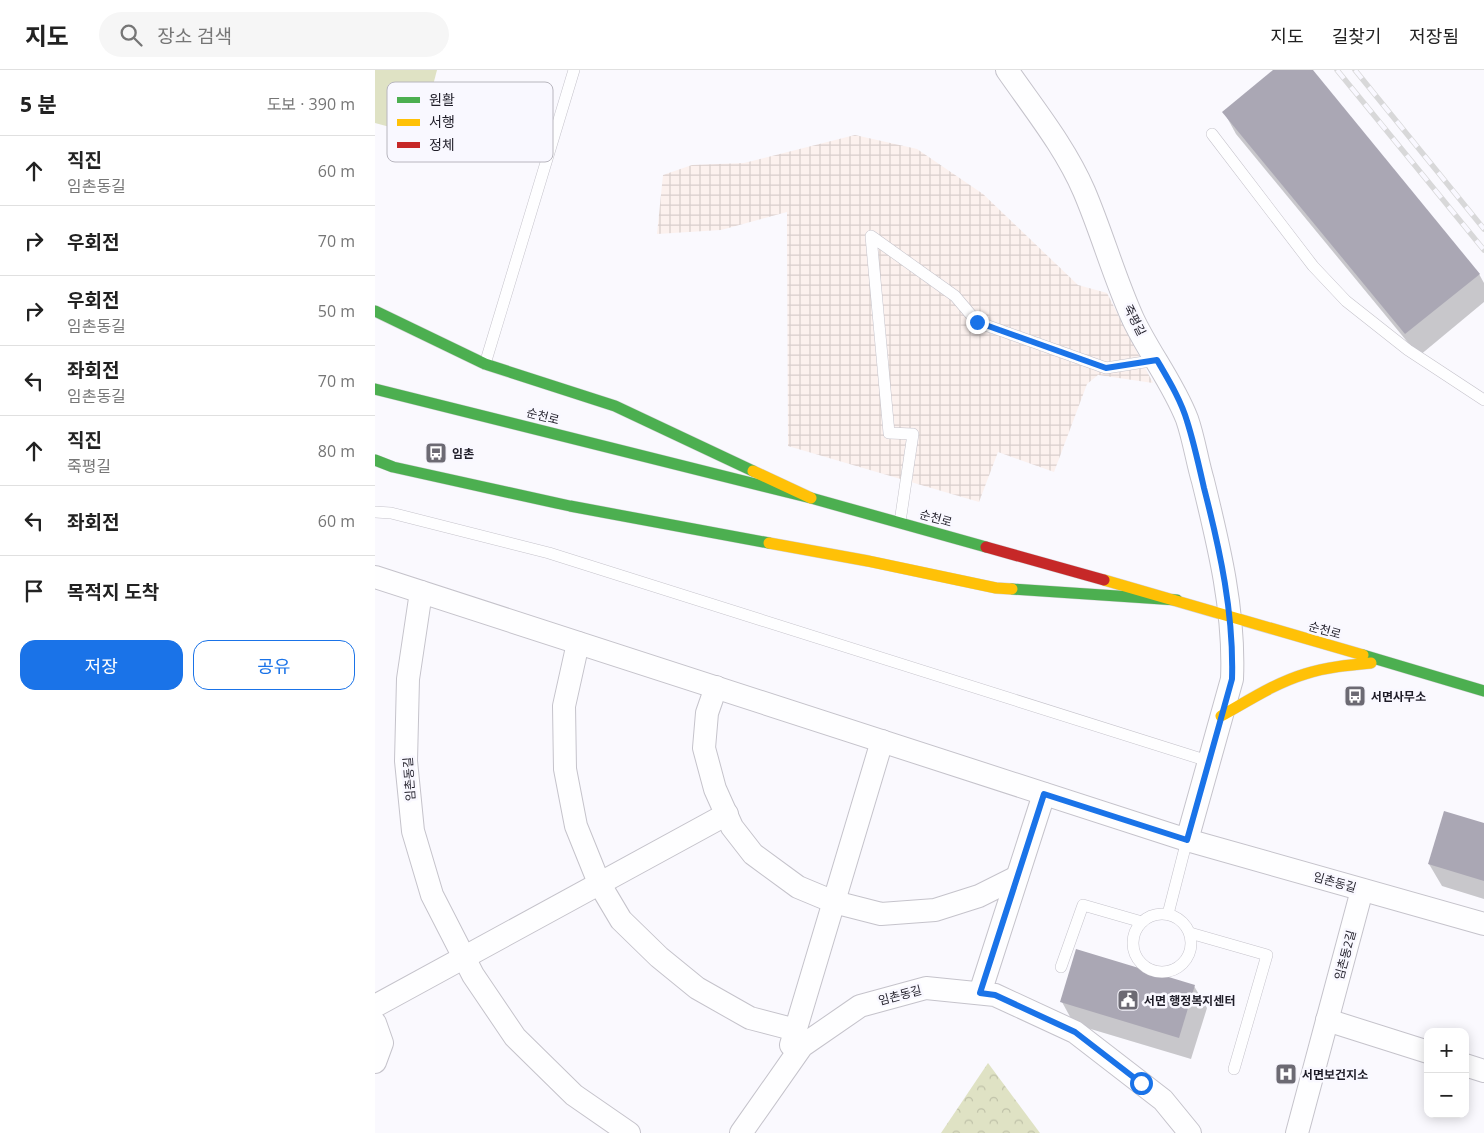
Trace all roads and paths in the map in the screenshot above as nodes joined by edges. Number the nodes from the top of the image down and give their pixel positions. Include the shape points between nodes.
1 (574, 70) edge
2 (1007, 70) edge
3 (1212, 134) dead end
4 (553, 139) edge
5 (546, 162) edge
6 (375, 311) edge
7 (1157, 360) junction
8 (485, 364) junction
9 (375, 389) edge
10 (1484, 400) edge
11 (375, 460) edge
12 (811, 498) junction
13 (375, 512) edge
14 (900, 522) junction
15 (375, 577) edge
16 (421, 592) junction
17 (1177, 600) junction
18 (1230, 616) junction
19 (578, 642) junction
20 (1384, 661) junction
21 (716, 687) junction
22 (1484, 691) edge
23 (1221, 716) junction
24 (882, 741) junction
25 (1208, 761) junction
26 (1044, 794) junction
27 (727, 814) junction
28 (1187, 840) junction
29 (1017, 877) junction
30 (599, 883) junction
31 (1362, 890) junction
32 (834, 902) junction
33 (1168, 914) junction
34 (1142, 922) junction
35 (1484, 924) edge
36 (1190, 933) junction
37 (463, 958) junction
38 (1061, 966) dead end
39 (980, 993) junction
40 (375, 1006) edge
41 (1327, 1020) junction
42 (375, 1023) edge
43 (796, 1030) junction
44 (1424, 1051) edge
45 (375, 1062) edge
46 (1469, 1066) edge
47 (1234, 1069) dead end
48 (1484, 1071) edge
49 (782, 1074) junction
50 (629, 1133) edge
51 (741, 1133) edge
52 (1189, 1133) edge
53 (1297, 1133) edge

1 - 4 lane
2 - 7 street, 죽평길 via 1073,169 1134,321
3 - 10 lane via 1313,266 1346,301 1407,350
5 - 8 lane
6 - 8 main road
7 - 14 lane via 1106,368 977,322 955,296 871,236 889,433 913,434
7 - 18 street, 죽평길 via 1187,420 1217,540
8 - 12 main road via 615,406
9 - 12 main road, 순천로
11 - 17 main road via 418,473 569,506 859,559 996,588
12 - 14 main road, 순천로
13 - 25 lane via 391,513 549,553
14 - 17 main road, 순천로
15 - 16 street, 임촌동길
16 - 19 street, 임촌동길
16 - 37 street, 임촌동길 via 408,679 406,761 413,831 433,895
17 - 18 main road, 순천로
18 - 20 main road, 순천로
18 - 23 street via 1232,679
19 - 21 street, 임촌동길
19 - 30 street via 564,706 565,769 576,826
20 - 22 main road, 순천로
20 - 23 main road via 1334,667 1295,677
21 - 24 street, 임촌동길
21 - 27 street via 707,713 704,748 715,789
23 - 25 street
24 - 26 street, 임촌동길
24 - 32 street
25 - 28 street
26 - 28 street, 임촌동길
26 - 29 street
27 - 30 street
27 - 32 street via 753,854 798,887
28 - 31 street, 임촌동길
28 - 33 lane
29 - 32 street via 979,896 935,910 881,914
29 - 39 street
30 - 37 street
30 - 43 street via 621,920 697,988 750,1018
31 - 35 street, 임촌동길
31 - 41 street, 임촌동2길
32 - 43 street
33 - 34 lane via 1150,916
33 - 36 lane via 1185,924
34 - 36 lane via 1133,948 1142,964 1151,970 1170,971 1179,967 1190,952
34 - 38 lane via 1083,905
36 - 47 lane via 1267,955
37 - 40 street
37 - 50 street, 임촌동길 via 515,1037 574,1095
39 - 49 street, 임촌동길 via 926,988 859,1006 802,1046
39 - 52 street, 임촌동길 via 995,995 1075,1032 1163,1100
41 - 44 street
41 - 53 street, 임촌동2길
42 - 45 street via 382,1043
43 - 49 street
46 - 48 street
49 - 51 street, 임촌동길

